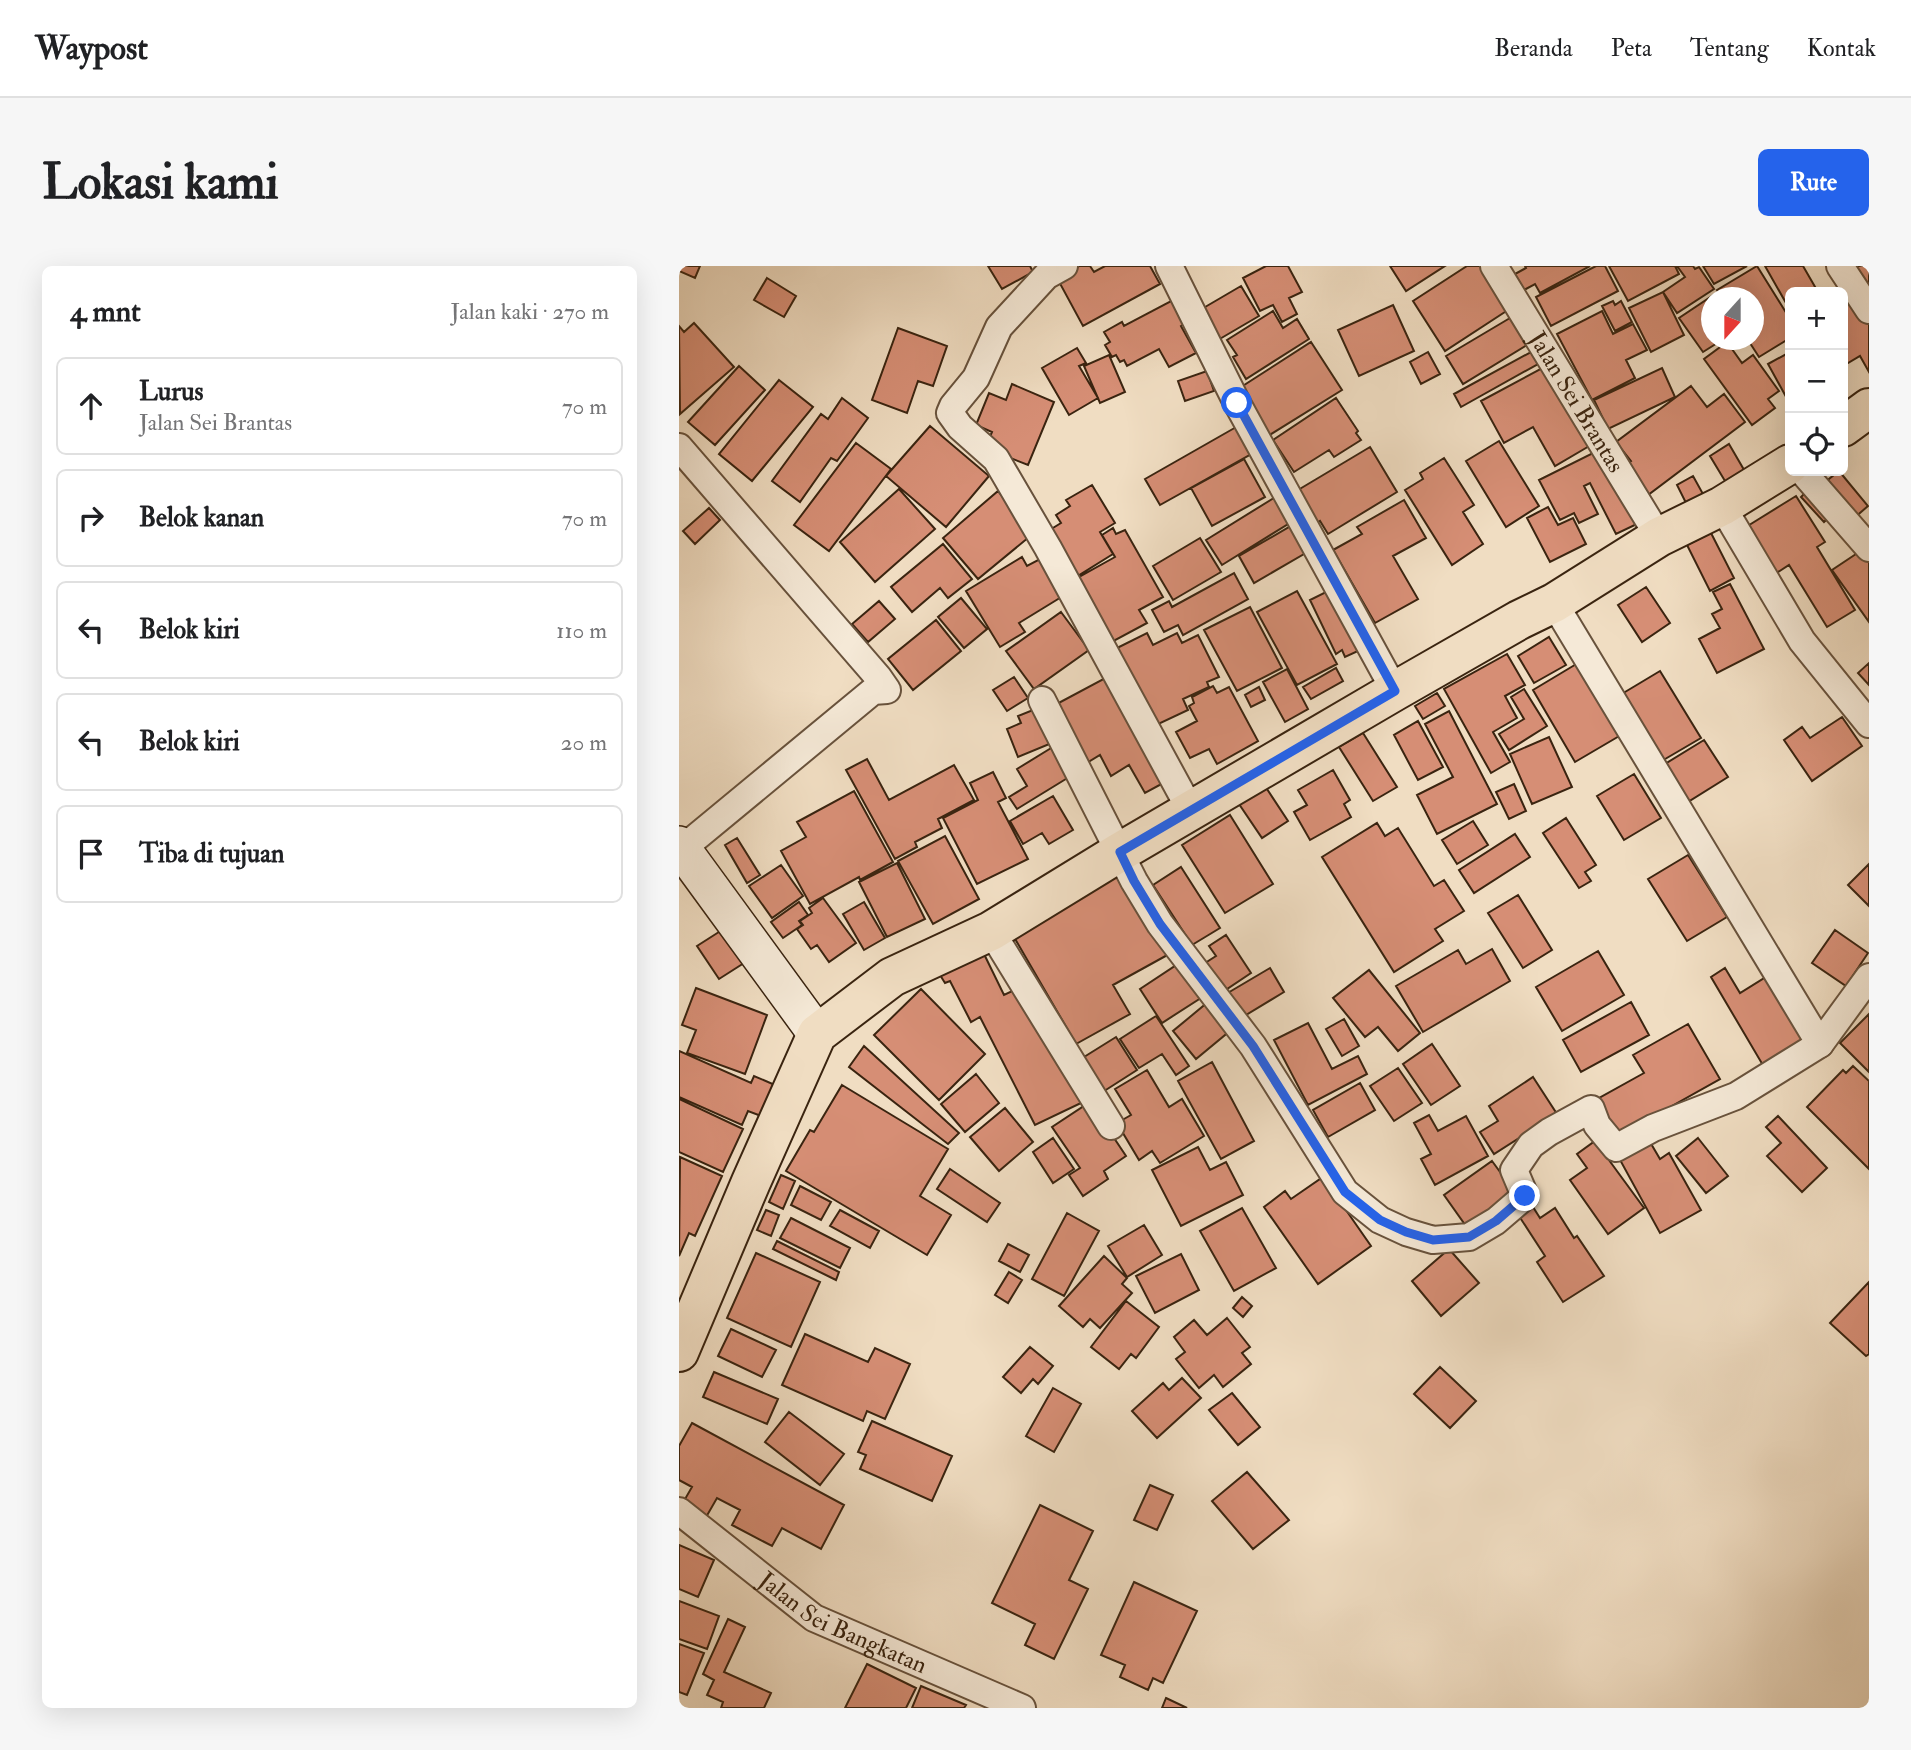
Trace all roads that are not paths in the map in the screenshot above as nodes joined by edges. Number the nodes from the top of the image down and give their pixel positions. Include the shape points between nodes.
1 (1064, 266) edge
2 (1169, 266) edge
3 (1494, 266) edge
4 (1840, 266) edge
5 (1869, 310) edge
6 (1869, 408) edge
7 (1848, 423) edge
8 (679, 447) edge
9 (1785, 467) edge
10 (1806, 476) edge
11 (1722, 506) junction
12 (1659, 537) junction
13 (1869, 548) edge
14 (1554, 603) junction
15 (1395, 691) junction
16 (1042, 700) dead end
17 (1869, 724) edge
18 (1191, 811) junction
19 (681, 847) edge
20 (1120, 852) junction
21 (991, 931) junction
22 (1869, 977) edge
23 (817, 1034) junction
24 (1820, 1044) junction
25 (1111, 1126) dead end
26 (679, 1352) edge
27 (679, 1511) edge
28 (1022, 1708) edge

1 - 18 street via 1046,276 999,327 976,378 950,413 996,459
2 - 15 street via 1237,403
3 - 12 street, Jalan Sei Brantas
4 - 5 street
6 - 7 main road
8 - 19 street via 887,690 873,691
9 - 11 main road
10 - 13 street
11 - 12 main road
11 - 17 street via 1802,641
12 - 14 main road
14 - 15 main road
14 - 24 street
15 - 18 main road
16 - 20 street
18 - 20 main road
19 - 23 main road
20 - 21 main road
20 - 24 street via 1160,924 1253,1046 1345,1192 1380,1220 1433,1240 1469,1237 1496,1221 1525,1196 1514,1170 1531,1145 1591,1109 1616,1148 1653,1128 1736,1096
21 - 23 main road via 892,976
21 - 25 street
22 - 24 street
23 - 26 main road
27 - 28 street, Jalan Sei Bangkatan via 814,1618

